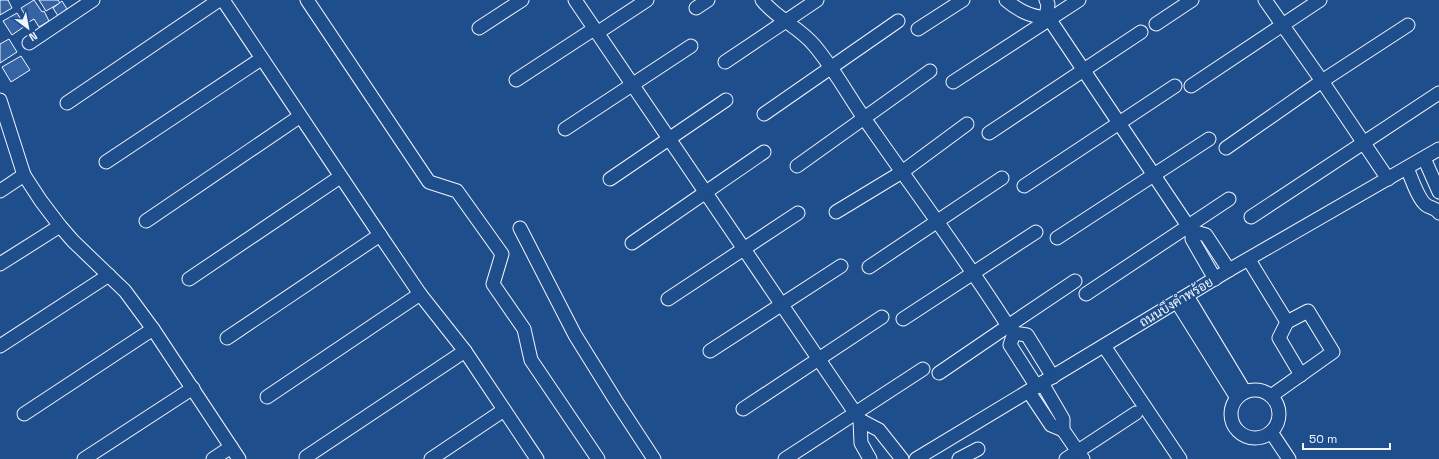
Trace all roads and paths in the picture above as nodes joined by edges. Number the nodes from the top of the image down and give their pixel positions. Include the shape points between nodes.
1 (94, 0) edge
2 (219, 0) edge
3 (223, 0) edge
4 (307, 0) edge
5 (522, 0) edge
6 (575, 0) edge
7 (647, 0) edge
8 (708, 0) edge
9 (762, 0) edge
10 (817, 0) edge
11 (964, 0) edge
12 (1006, 0) edge
13 (1046, 0) edge
14 (1078, 0) edge
15 (1192, 0) edge
16 (1265, 0) edge
17 (1320, 0) edge
18 (696, 8) dead end
19 (1048, 19) junction
20 (784, 21) junction
21 (898, 22) dead end
22 (1156, 24) dead end
23 (1408, 25) dead end
24 (1283, 26) junction
25 (479, 28) dead end
26 (918, 29) dead end
27 (595, 31) junction
28 (1141, 32) dead end
29 (29, 43) dead end
30 (691, 46) dead end
31 (261, 59) junction
32 (726, 62) dead end
33 (831, 68) junction
34 (1084, 70) junction
35 (930, 71) dead end
36 (516, 80) dead end
37 (1322, 81) junction
38 (953, 82) dead end
39 (632, 85) junction
40 (1175, 86) dead end
41 (1191, 86) dead end
42 (1439, 93) edge
43 (0, 100) edge
44 (726, 100) dead end
45 (67, 104) dead end
46 (2, 114) edge
47 (764, 114) dead end
48 (299, 117) junction
49 (864, 119) junction
50 (1119, 123) junction
51 (967, 124) dead end
52 (565, 130) dead end
53 (989, 133) dead end
54 (669, 139) junction
55 (1209, 139) dead end
56 (1364, 143) junction
57 (1226, 148) dead end
58 (1439, 149) edge
59 (764, 152) dead end
60 (1424, 158) junction
61 (106, 162) dead end
62 (796, 166) dead end
63 (1407, 168) junction
64 (902, 172) junction
65 (24, 175) junction
66 (1154, 175) junction
67 (340, 177) junction
68 (1002, 178) dead end
69 (610, 179) dead end
70 (1388, 179) junction
71 (1024, 186) dead end
72 (0, 191) edge
73 (1439, 192) edge
74 (705, 193) junction
75 (1229, 198) dead end
76 (1438, 208) edge
77 (836, 212) dead end
78 (798, 213) dead end
79 (1251, 217) dead end
80 (146, 221) dead end
81 (937, 221) junction
82 (60, 226) junction
83 (520, 228) dead end
84 (1190, 229) junction
85 (1036, 232) dead end
86 (380, 235) junction
87 (1057, 238) dead end
88 (632, 243) dead end
89 (744, 249) junction
90 (1249, 260) junction
91 (0, 264) edge
92 (840, 266) dead end
93 (868, 267) dead end
94 (1229, 270) junction
95 (974, 273) junction
96 (109, 275) junction
97 (189, 279) dead end
98 (1215, 279) junction
99 (1075, 282) dead end
100 (420, 294) junction
101 (1086, 294) dead end
102 (668, 299) dead end
103 (1182, 299) junction
104 (781, 304) junction
105 (882, 317) dead end
106 (903, 319) dead end
107 (1287, 322) junction
108 (154, 329) junction
109 (1011, 329) junction
110 (227, 338) dead end
111 (0, 346) edge
112 (1104, 346) junction
113 (465, 351) junction
114 (710, 351) dead end
115 (818, 359) junction
116 (923, 369) dead end
117 (939, 374) dead end
118 (1301, 375) junction
119 (1040, 385) junction
120 (193, 388) junction
121 (1241, 395) junction
122 (1271, 396) junction
123 (268, 398) dead end
124 (743, 409) dead end
125 (504, 410) junction
126 (1136, 413) dead end
127 (24, 414) dead end
128 (857, 417) junction
129 (1267, 434) junction
130 (231, 447) junction
131 (978, 449) dead end
132 (1080, 455) edge
133 (306, 457) dead end
134 (84, 459) edge
135 (213, 459) edge
136 (239, 459) edge
137 (431, 459) edge
138 (537, 459) edge
139 (598, 459) edge
140 (654, 459) edge
141 (785, 459) edge
142 (870, 459) edge
143 (902, 459) edge
144 (916, 459) edge
145 (959, 459) edge
146 (1066, 459) edge
147 (1180, 459) edge
148 (1279, 459) edge
149 (1289, 459) edge

1 - 29 street
2 - 45 street
3 - 31 street
4 - 139 street via 429,182 457,191 502,254 493,284 524,329 531,360
5 - 25 street
6 - 27 street
7 - 27 street
8 - 18 street
9 - 20 street
10 - 20 street
11 - 26 street
12 - 19 street via 1032,16
13 - 19 street
14 - 19 street
15 - 22 street
16 - 24 street
17 - 24 street
19 - 34 street
19 - 38 street
20 - 32 street
20 - 33 street via 806,36
21 - 33 street
23 - 37 street
24 - 37 street
24 - 41 street
27 - 36 street
27 - 39 street
28 - 34 street
30 - 39 street
31 - 48 street
31 - 61 street
33 - 47 street
33 - 49 street
34 - 50 street
34 - 53 street
35 - 49 street
37 - 56 street
37 - 57 street
39 - 52 street
39 - 54 street
40 - 50 street
42 - 56 street
43 - 46 street
44 - 54 street
46 - 65 street
48 - 67 street
48 - 80 street
49 - 62 street
49 - 64 street
50 - 66 street
50 - 71 street
51 - 64 street
54 - 69 street
54 - 74 street
55 - 66 street
56 - 70 street
56 - 79 street
58 - 60 street, ถนนบึงคำพร้อย
59 - 74 street
60 - 63 street, ถนนบึงคำพร้อย
60 - 73 street
63 - 70 street, ถนนบึงคำพร้อย
63 - 76 street via 1426,205
64 - 77 street
64 - 81 street
65 - 72 street
65 - 82 street
66 - 84 street
66 - 87 street
67 - 86 street
67 - 97 street
68 - 81 street
70 - 90 street, ถนนบึงคำพร้อย
74 - 88 street
74 - 89 street
75 - 84 street
78 - 89 street
81 - 93 street
81 - 95 street
82 - 91 street
82 - 96 street
83 - 140 street via 575,335
84 - 94 street via 1206,235
84 - 98 street via 1192,239
84 - 101 street
85 - 95 street
86 - 100 street
86 - 110 street
89 - 102 street
89 - 104 street
90 - 94 street, ถนนบึงคำพร้อย
90 - 107 street
92 - 104 street
94 - 98 street, ถนนบึงคำพร้อย
95 - 106 street
95 - 109 street
96 - 108 street via 125,291
96 - 111 street
98 - 103 street, ถนนบึงคำพร้อย
99 - 109 street
100 - 113 street
100 - 123 street
103 - 112 street, ถนนบึงคำพร้อย
103 - 121 street
104 - 114 street
104 - 115 street
105 - 115 street
107 - 118 street via 1279,338
107 - 118 street via 1308,311 1332,350 1332,353
108 - 120 street
108 - 127 street
109 - 117 street
109 - 119 street via 1010,345
109 - 119 street via 1027,335
112 - 119 street, ถนนบึงคำพร้อย
112 - 147 street
113 - 125 street
113 - 133 street
115 - 124 street
115 - 128 street
116 - 128 street
118 - 122 street
119 - 132 street via 1051,425 1063,430
119 - 144 street, ถนนบึงคำพร้อย
120 - 130 street
120 - 134 street
121 - 122 street via 1260,390
121 - 129 street via 1233,403 1231,415 1235,427 1250,438
122 - 129 street via 1279,412 1277,425
125 - 137 street
125 - 138 street
126 - 132 street
128 - 141 street
128 - 142 street via 861,443
128 - 143 street via 879,430
129 - 148 street
129 - 149 street
130 - 135 street
130 - 136 street
131 - 145 street
132 - 146 street

